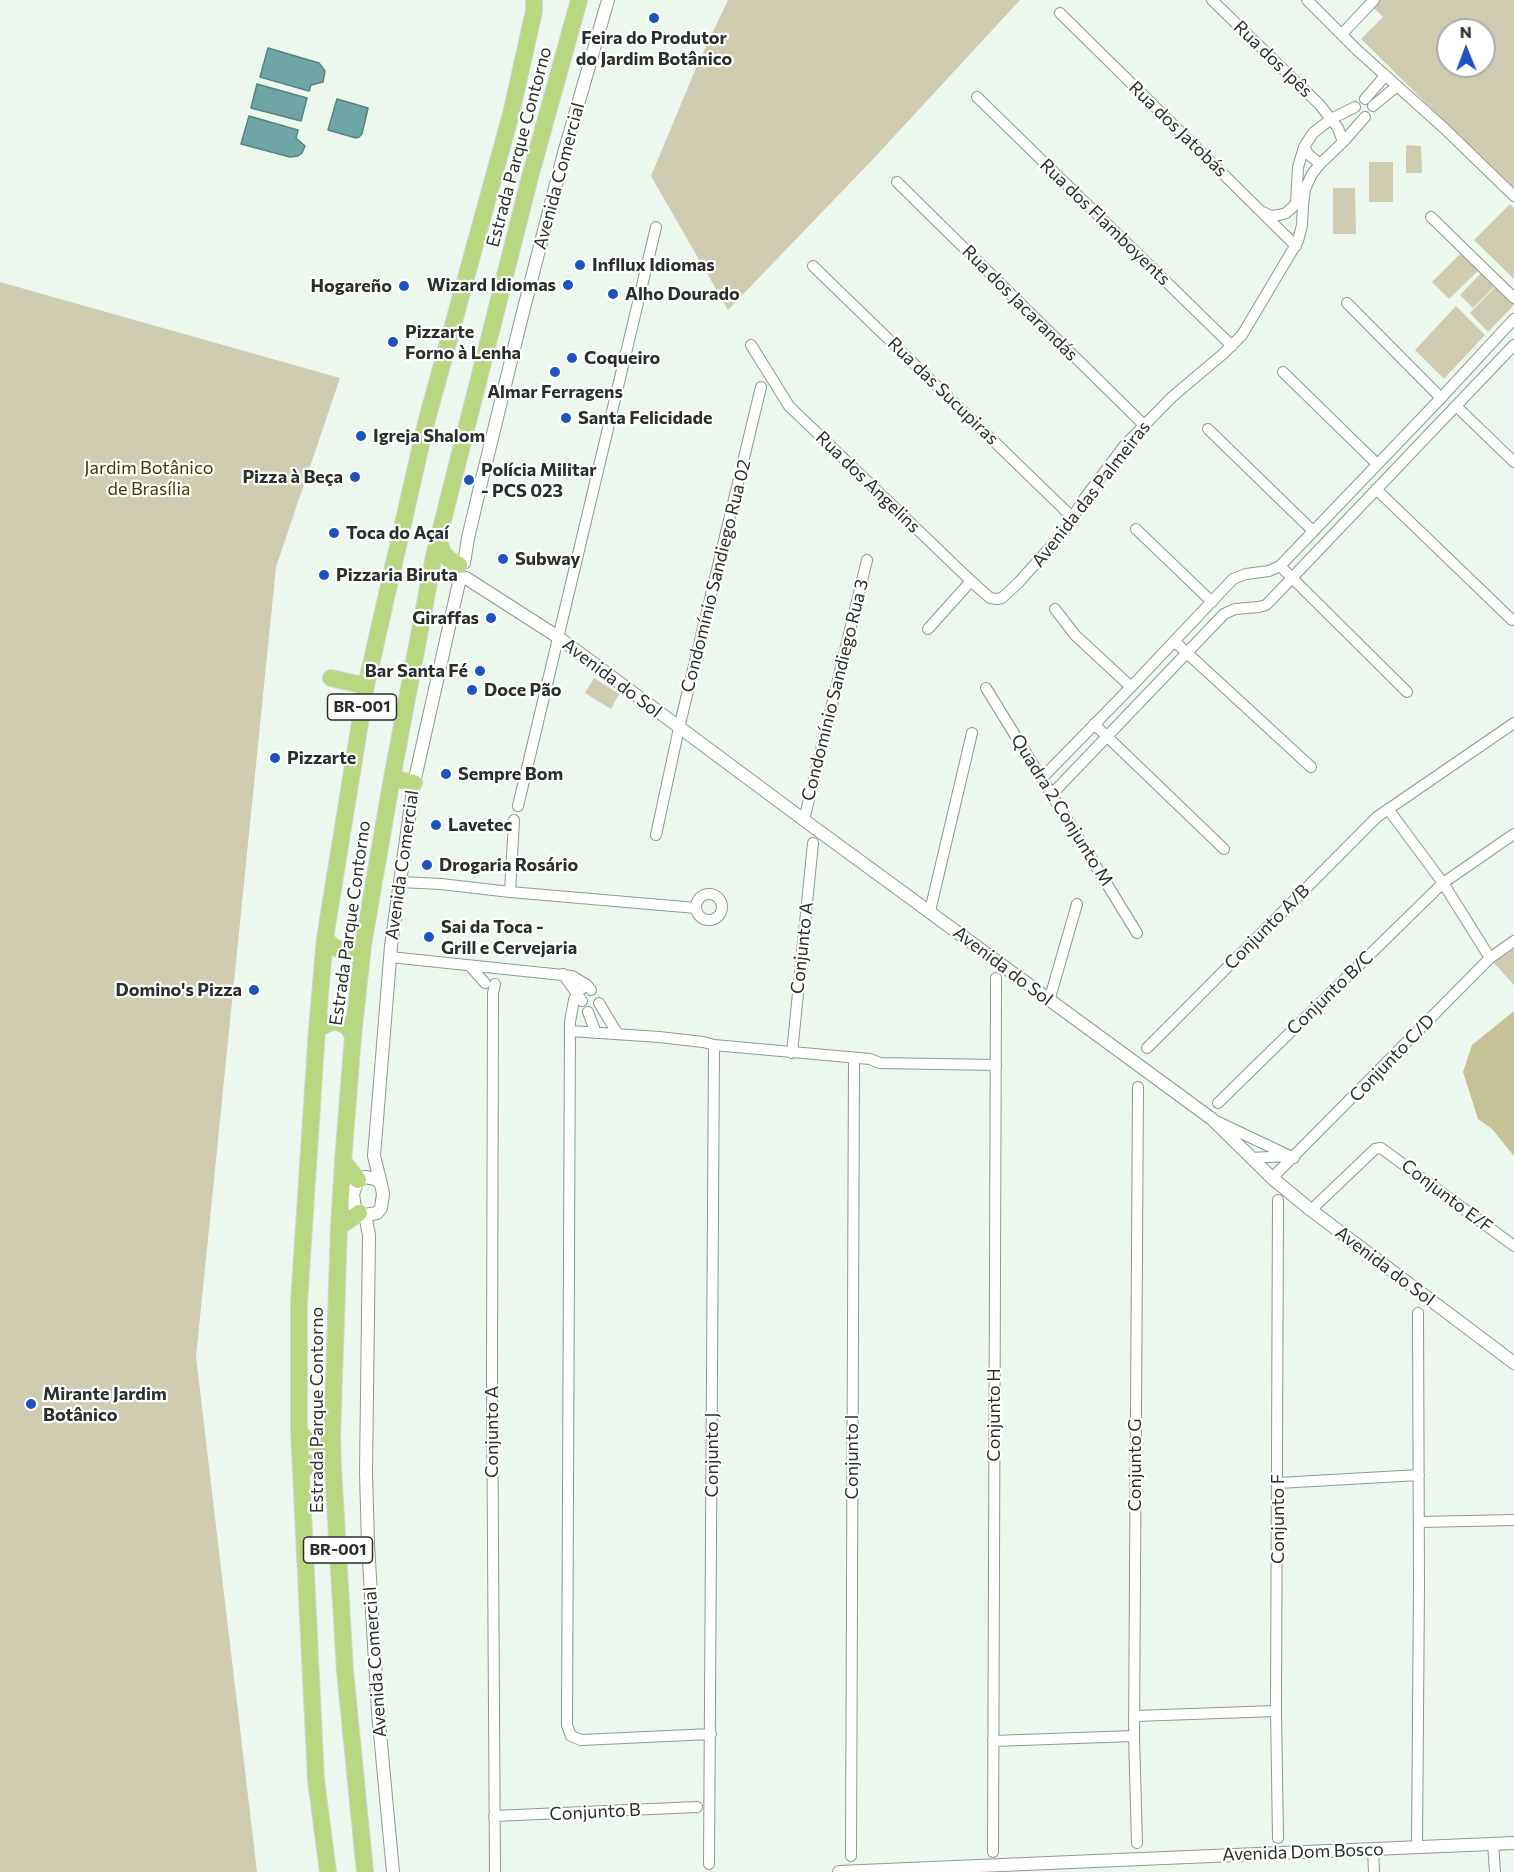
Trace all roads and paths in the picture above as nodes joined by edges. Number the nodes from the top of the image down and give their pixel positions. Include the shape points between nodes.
1 (579, 0) edge
2 (608, 0) edge
3 (1212, 0) edge
4 (1307, 0) edge
5 (1374, 0) edge
6 (536, 4) edge
7 (1060, 14) dead end
8 (1342, 34) junction
9 (1385, 76) junction
10 (1397, 86) junction
11 (977, 98) dead end
12 (1355, 107) dead end
13 (1365, 117) dead end
14 (1331, 119) junction
15 (1343, 142) junction
16 (1304, 147) junction
17 (1320, 164) junction
18 (897, 182) dead end
19 (1514, 196) edge
20 (1296, 204) junction
21 (1267, 214) junction
22 (1431, 217) dead end
23 (656, 227) dead end
24 (1294, 243) junction
25 (813, 266) dead end
26 (1514, 298) edge
27 (1347, 303) dead end
28 (1514, 319) edge
29 (751, 345) dead end
30 (1514, 345) edge
31 (1232, 346) junction
32 (1283, 372) dead end
33 (761, 387) dead end
34 (1441, 398) junction
35 (1456, 406) junction
36 (1143, 424) junction
37 (1412, 428) junction
38 (1208, 429) dead end
39 (1424, 440) junction
40 (1514, 462) edge
41 (1377, 464) junction
42 (1376, 489) junction
43 (1341, 502) junction
44 (1353, 513) junction
45 (1072, 517) junction
46 (1136, 529) dead end
47 (1313, 531) junction
48 (438, 539) junction
49 (867, 560) dead end
50 (1280, 566) junction
51 (431, 571) junction
52 (463, 571) junction
53 (1292, 578) junction
54 (971, 581) junction
55 (1002, 598) joint
56 (1212, 602) junction
57 (1055, 609) dead end
58 (1512, 620) dead end
59 (928, 629) dead end
60 (558, 637) junction
61 (1174, 641) junction
62 (1187, 653) junction
63 (331, 678) dead end
64 (366, 686) junction
65 (1131, 687) junction
66 (986, 688) dead end
67 (1407, 692) dead end
68 (1514, 723) edge
69 (1094, 724) junction
70 (679, 728) junction
71 (972, 733) dead end
72 (1106, 737) junction
73 (1311, 767) dead end
74 (392, 778) junction
75 (1042, 778) junction
76 (414, 783) junction
77 (1052, 794) junction
78 (518, 806) dead end
79 (1388, 808) junction
80 (514, 820) dead end
81 (804, 820) junction
82 (1514, 834) edge
83 (656, 835) dead end
84 (813, 843) dead end
85 (1224, 849) dead end
86 (400, 882) junction
87 (1443, 883) junction
88 (510, 892) junction
89 (1077, 904) dead end
90 (696, 908) dead end
91 (930, 911) junction
92 (1137, 933) dead end
93 (325, 938) junction
94 (1514, 941) edge
95 (363, 945) junction
96 (390, 957) junction
97 (1490, 958) junction
98 (470, 966) junction
99 (563, 974) junction
100 (996, 978) dead end
101 (492, 981) junction
102 (1049, 1001) junction
103 (583, 1002) junction
104 (599, 1002) dead end
105 (317, 1029) junction
106 (571, 1031) junction
107 (596, 1033) junction
108 (617, 1033) junction
109 (353, 1035) junction
110 (714, 1045) junction
111 (1147, 1048) dead end
112 (792, 1053) junction
113 (854, 1058) junction
114 (996, 1062) junction
115 (1138, 1087) dead end
116 (1218, 1103) dead end
117 (1212, 1119) junction
118 (1258, 1142) junction
119 (1247, 1154) junction
120 (374, 1156) junction
121 (1291, 1157) junction
122 (343, 1161) junction
123 (1272, 1178) junction
124 (369, 1180) junction
125 (1278, 1200) dead end
126 (1311, 1210) junction
127 (367, 1214) junction
128 (339, 1227) junction
129 (1514, 1246) edge
130 (1418, 1313) dead end
131 (1514, 1363) edge
132 (299, 1431) junction
133 (332, 1437) junction
134 (333, 1469) junction
135 (301, 1473) junction
136 (1419, 1475) junction
137 (1278, 1483) junction
138 (1514, 1520) edge
139 (1419, 1522) junction
140 (1276, 1710) junction
141 (1135, 1716) junction
142 (711, 1734) junction
143 (1134, 1736) junction
144 (993, 1741) junction
145 (697, 1807) dead end
146 (494, 1816) junction
147 (1278, 1838) dead end
148 (1514, 1842) edge
149 (1493, 1843) junction
150 (1137, 1844) dead end
151 (1418, 1847) junction
152 (1373, 1849) junction
153 (993, 1852) dead end
154 (851, 1856) dead end
155 (709, 1864) dead end
156 (328, 1872) edge
157 (365, 1872) edge
158 (393, 1872) edge
159 (495, 1872) edge
160 (839, 1872) edge
161 (1374, 1872) edge
162 (1495, 1872) edge

1 - 48 highway, Estrada Parque Contorno / BR-001
2 - 52 street, Avenida Comercial via 525,305
3 - 14 street, Rua dos Ipês
4 - 8 street
5 - 8 street
6 - 64 highway, Estrada Parque Contorno / BR-001 via 508,125 426,423
7 - 21 street, Rua dos Jatobás
8 - 9 street
9 - 10 street
9 - 10 street via 1370,101
10 - 19 street
11 - 31 street, Rua dos Flamboyents
12 - 14 street, Avenida das Palmeiras
13 - 15 street, Avenida das Palmeiras
14 - 15 street
14 - 16 street, Avenida das Palmeiras via 1317,129
15 - 17 street, Avenida das Palmeiras
16 - 17 street
16 - 20 street, Avenida das Palmeiras via 1298,167
17 - 24 street, Avenida das Palmeiras via 1305,189 1302,225
18 - 36 street, Rua dos Jacarandás
20 - 21 street via 1286,213
20 - 24 street, Avenida das Palmeiras
21 - 24 street, Rua dos Jatobás
22 - 26 street
23 - 60 street
24 - 31 street, Avenida das Palmeiras
25 - 45 street, Rua das Sucupiras
27 - 34 street
28 - 34 street
29 - 54 street, Rua dos Angelins via 789,406
30 - 35 street
31 - 36 street, Avenida das Palmeiras
32 - 41 street
33 - 70 street, Condomínio Sandiego Rua 02
34 - 37 street
35 - 39 street
35 - 40 street
36 - 45 street, Avenida das Palmeiras
37 - 39 street
37 - 41 street
38 - 47 street
39 - 42 street
41 - 43 street
42 - 44 street
42 - 58 street
43 - 44 street
43 - 47 street
44 - 53 street
45 - 55 street, Avenida das Palmeiras via 1052,546
46 - 56 street
47 - 50 street
48 - 51 highway, Estrada Parque Contorno / BR-001
48 - 52 highway via 443,553
49 - 81 street, Condomínio Sandiego Rua 3
50 - 53 street
50 - 56 street via 1233,579
51 - 52 highway
51 - 74 highway, Estrada Parque Contorno / BR-001
52 - 60 street, Avenida do Sol via 478,586
52 - 76 street, Avenida Comercial
53 - 62 street via 1266,605 1229,611
53 - 67 street
54 - 55 street, Rua dos Angelins via 990,598
54 - 59 street
56 - 61 street
57 - 65 street via 1075,635
60 - 70 street, Avenida do Sol
60 - 78 street
61 - 62 street
61 - 65 street
62 - 72 street
62 - 73 street
63 - 64 highway
64 - 93 highway, Estrada Parque Contorno / BR-001
65 - 69 street
66 - 75 street, Quadra 2 Conjunto M
68 - 79 street, Conjunto A/B
69 - 72 street
69 - 75 street
70 - 81 street, Avenida do Sol
70 - 83 street, Condomínio Sandiego Rua 02
71 - 91 street
72 - 77 street
72 - 85 street
74 - 76 highway
74 - 95 highway, Estrada Parque Contorno / BR-001
75 - 77 street, Quadra 2 Conjunto M
76 - 86 street, Avenida Comercial
77 - 92 street, Quadra 2 Conjunto M
79 - 87 street
79 - 111 street, Conjunto A/B
80 - 88 street
81 - 91 street, Avenida do Sol
82 - 87 street, Conjunto B/C
84 - 112 street, Conjunto A
86 - 88 street
86 - 96 street, Avenida Comercial
87 - 97 street
87 - 116 street, Conjunto B/C
88 - 90 street
89 - 102 street
91 - 102 street, Avenida do Sol
93 - 95 highway via 346,951
93 - 105 highway, Estrada Parque Contorno / BR-001
94 - 97 street, Conjunto C/D
95 - 109 highway, Estrada Parque Contorno / BR-001
96 - 98 street
96 - 120 street, Avenida Comercial
97 - 121 street, Conjunto C/D
98 - 101 street
98 - 101 street
99 - 101 street
99 - 103 street
99 - 103 street via 589,988
100 - 114 street, Conjunto H
101 - 146 street, Conjunto A
102 - 117 street, Avenida do Sol
103 - 106 street via 574,1000
103 - 107 street
104 - 108 street
105 - 109 highway via 338,1022
105 - 132 highway, Estrada Parque Contorno / BR-001 via 299,1302
106 - 107 street
106 - 142 street via 567,1725 571,1736 580,1740
107 - 108 street
108 - 110 street
109 - 122 highway, Estrada Parque Contorno / BR-001
110 - 112 street
110 - 142 street, Conjunto J
112 - 113 street
113 - 114 street via 880,1063
113 - 154 street, Conjunto I
114 - 144 street, Conjunto H
115 - 141 street, Conjunto G
117 - 118 street
117 - 119 street, Avenida do Sol
118 - 119 street via 1251,1143
118 - 121 street
119 - 121 street
119 - 123 street, Avenida do Sol
120 - 124 street, Avenida Comercial
120 - 124 street, Avenida Comercial
121 - 123 street, Conjunto C/D
122 - 124 highway
122 - 128 highway, Estrada Parque Contorno / BR-001
123 - 126 street, Avenida do Sol
124 - 127 street, Avenida Comercial via 383,1202
124 - 127 street, Avenida Comercial via 353,1194 353,1201
125 - 137 street, Conjunto F
126 - 129 street, Conjunto E/F via 1378,1148 1384,1149
126 - 131 street, Avenida do Sol
127 - 128 highway
127 - 158 street, Avenida Comercial via 368,1544
128 - 133 highway, Estrada Parque Contorno / BR-001
130 - 136 street
132 - 133 highway via 311,1442 320,1443
132 - 135 highway, Estrada Parque Contorno / BR-001
133 - 134 highway, Estrada Parque Contorno / BR-001
134 - 135 highway via 318,1462
134 - 157 highway, Estrada Parque Contorno / BR-001 via 345,1671
135 - 156 highway, Estrada Parque Contorno / BR-001 via 316,1780
136 - 137 street
136 - 139 street
137 - 140 street, Conjunto F
138 - 139 street
139 - 151 street
140 - 141 street
140 - 147 street, Conjunto F
141 - 143 street, Conjunto G
142 - 155 street, Conjunto J
143 - 144 street
143 - 150 street, Conjunto G
144 - 153 street, Conjunto H
145 - 146 street, Conjunto B
146 - 159 street, Conjunto A
148 - 149 street, Avenida Dom Bosco
149 - 151 street, Avenida Dom Bosco
149 - 162 street
151 - 152 street, Avenida Dom Bosco
152 - 160 street, Avenida Dom Bosco
152 - 161 street

